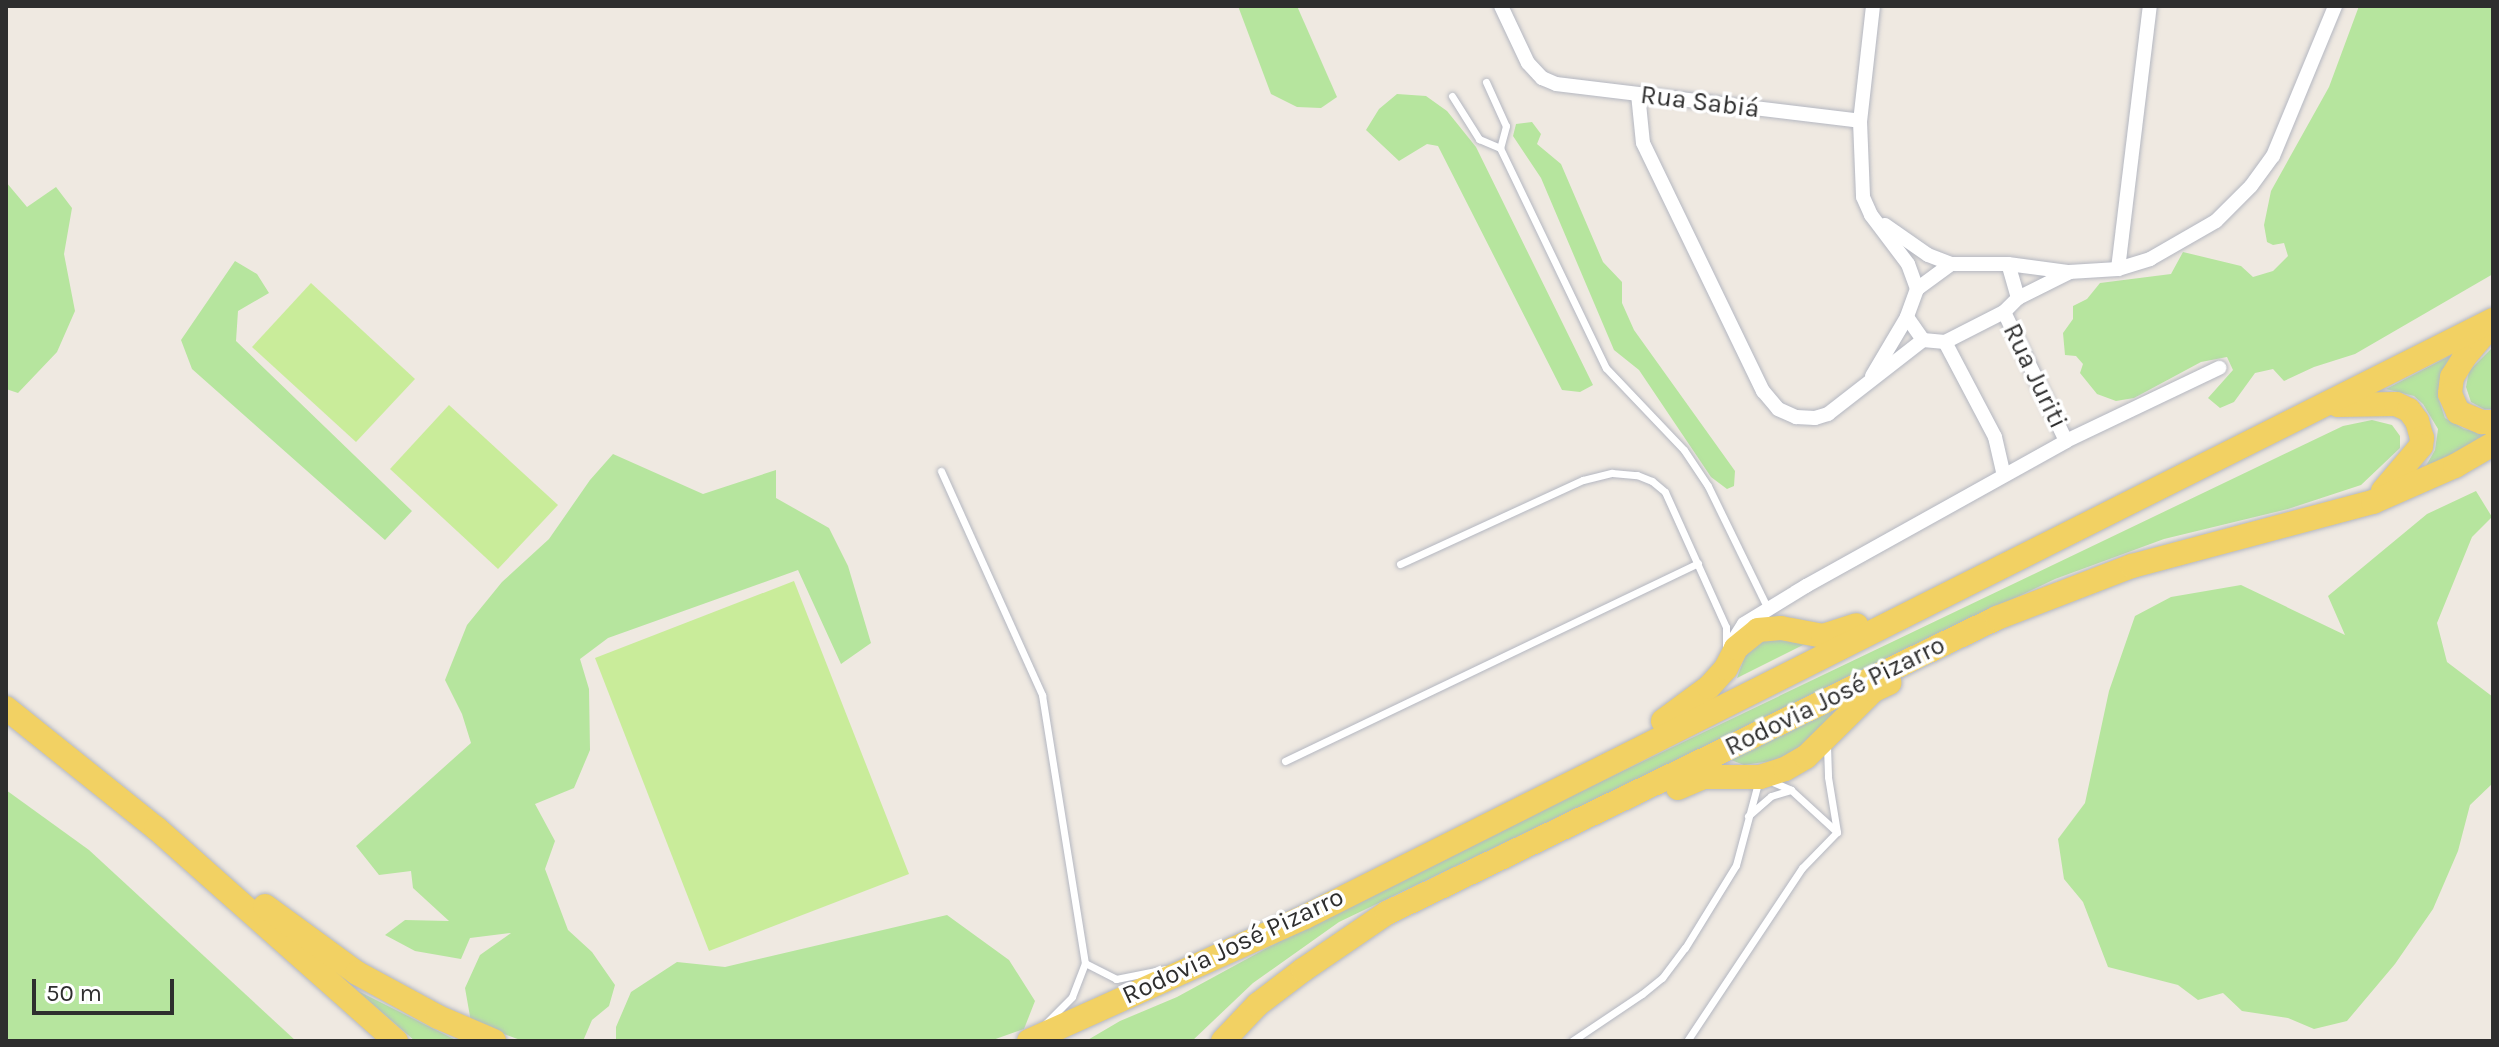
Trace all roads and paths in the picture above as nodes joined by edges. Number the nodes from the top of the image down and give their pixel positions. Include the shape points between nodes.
1 (1501, 6) edge
2 (1873, 6) edge
3 (2150, 6) edge
4 (2335, 6) edge
5 (1486, 82) dead end
6 (1638, 94) junction
7 (1452, 96) dead end
8 (1860, 121) junction
9 (1500, 148) junction
10 (1871, 215) junction
11 (1951, 264) junction
12 (2008, 264) junction
13 (2118, 269) junction
14 (2069, 272) junction
15 (1917, 289) junction
16 (2018, 298) junction
17 (2004, 312) junction
18 (1907, 317) junction
19 (2493, 322) edge
20 (1923, 340) junction
21 (1945, 342) junction
22 (2219, 368) dead end
23 (1867, 383) junction
24 (2323, 407) junction
25 (2493, 422) edge
26 (2066, 441) junction
27 (2493, 444) edge
28 (941, 471) dead end
29 (2004, 475) junction
30 (2373, 502) junction
31 (1698, 563) junction
32 (1400, 564) dead end
33 (1978, 578) junction
34 (1774, 618) junction
35 (1997, 618) junction
36 (1744, 624) junction
37 (1726, 627) junction
38 (1726, 668) junction
39 (6, 708) edge
40 (1827, 739) junction
41 (1285, 761) dead end
42 (1600, 767) junction
43 (1760, 777) junction
44 (1791, 790) junction
45 (1589, 816) junction
46 (1747, 817) junction
47 (156, 828) junction
48 (1837, 832) junction
49 (1208, 960) junction
50 (1085, 963) junction
51 (1177, 974) junction
52 (1223, 1038) edge
53 (396, 1041) edge
54 (494, 1041) edge
55 (1029, 1041) edge
56 (1065, 1041) edge
57 (1572, 1041) edge
58 (1687, 1041) edge

1 - 6 street, Rua Sabiá via 1528,63 1542,78
2 - 8 street
3 - 13 street
4 - 13 street via 2297,107 2251,186 2216,221 2150,259
5 - 9 lane via 1506,126
6 - 8 street, Rua Sabiá
6 - 23 street via 1643,143 1763,391 1778,409 1815,418
7 - 9 lane via 1479,139
8 - 10 street via 1863,197
9 - 34 lane via 1606,368 1684,450 1708,486
10 - 11 street via 1928,255
10 - 15 street via 1908,264
11 - 12 street
11 - 15 street
12 - 14 street
12 - 16 street
13 - 14 street
14 - 16 street
15 - 18 street
16 - 17 street
17 - 21 street
17 - 26 street, Rua Juriti
18 - 20 street
18 - 23 street
19 - 24 main road
19 - 25 main road via 2452,377 2450,394 2458,412
20 - 21 street
20 - 23 street
21 - 29 street via 1995,437
22 - 26 street
24 - 30 main road via 2396,404 2417,421 2421,446
24 - 33 main road
26 - 29 street
27 - 30 main road, Rodovia José Pizarro
28 - 50 lane via 1042,695
29 - 34 street
30 - 35 main road, Rodovia José Pizarro via 2132,566
31 - 32 lane via 1665,492 1637,475 1612,473 1583,480
31 - 37 lane
31 - 41 lane
33 - 34 main road via 1823,636
33 - 42 main road
34 - 36 street
34 - 36 street
34 - 38 main road via 1744,639
35 - 40 main road via 1874,690
35 - 45 main road, Rodovia José Pizarro
36 - 37 lane
36 - 38 street via 1733,640
37 - 38 lane
38 - 42 main road via 1682,710 1638,735
39 - 47 main road
40 - 43 main road via 1806,757
40 - 48 lane
42 - 49 main road, Rodovia José Pizarro via 1305,917
43 - 44 lane
43 - 45 main road via 1704,777 1628,811
43 - 46 lane
44 - 46 lane via 1771,796
44 - 48 lane
45 - 52 main road, Rodovia José Pizarro via 1387,913 1303,970
46 - 57 lane via 1736,865 1669,968 1642,994
47 - 53 main road
47 - 54 main road via 357,973
48 - 58 lane via 1802,868
49 - 50 lane via 1116,979
49 - 51 main road, Rodovia José Pizarro
50 - 55 lane via 1072,997
51 - 55 main road, Rodovia José Pizarro
51 - 56 main road via 1146,1000

